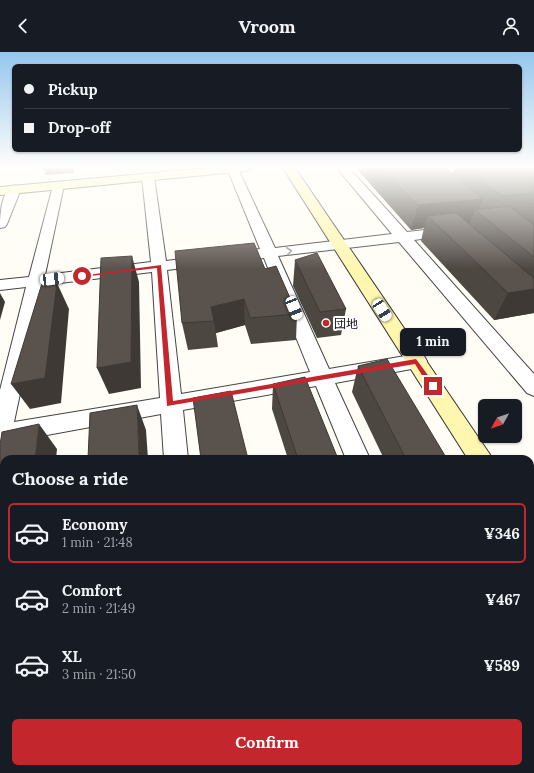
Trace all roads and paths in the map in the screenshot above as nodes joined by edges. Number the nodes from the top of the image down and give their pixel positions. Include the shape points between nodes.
1 (9, 202) edge
2 (54, 202) edge
3 (151, 202) edge
4 (251, 202) edge
5 (311, 202) edge
6 (372, 202) edge
7 (0, 224) edge
8 (460, 234) edge
9 (403, 237) junction
10 (340, 245) junction
11 (271, 253) junction
12 (159, 266) junction
13 (36, 281) junction
14 (0, 285) edge
15 (416, 362) junction
16 (322, 378) junction
17 (534, 388) edge
18 (170, 404) junction
19 (0, 434) edge
20 (176, 455) edge
21 (356, 455) edge
22 (478, 455) edge

1 - 7 street
2 - 13 street
3 - 12 street
4 - 11 street
5 - 10 street
6 - 9 street
8 - 9 street
9 - 10 street
9 - 17 street
11 -> 10 street
10 - 15 street
11 - 12 street
11 - 16 street
12 - 13 street
12 - 18 street
13 - 14 street
13 - 19 street
15 - 16 street
15 - 22 street
16 - 18 street
16 - 21 street
18 - 19 street
18 - 20 street

